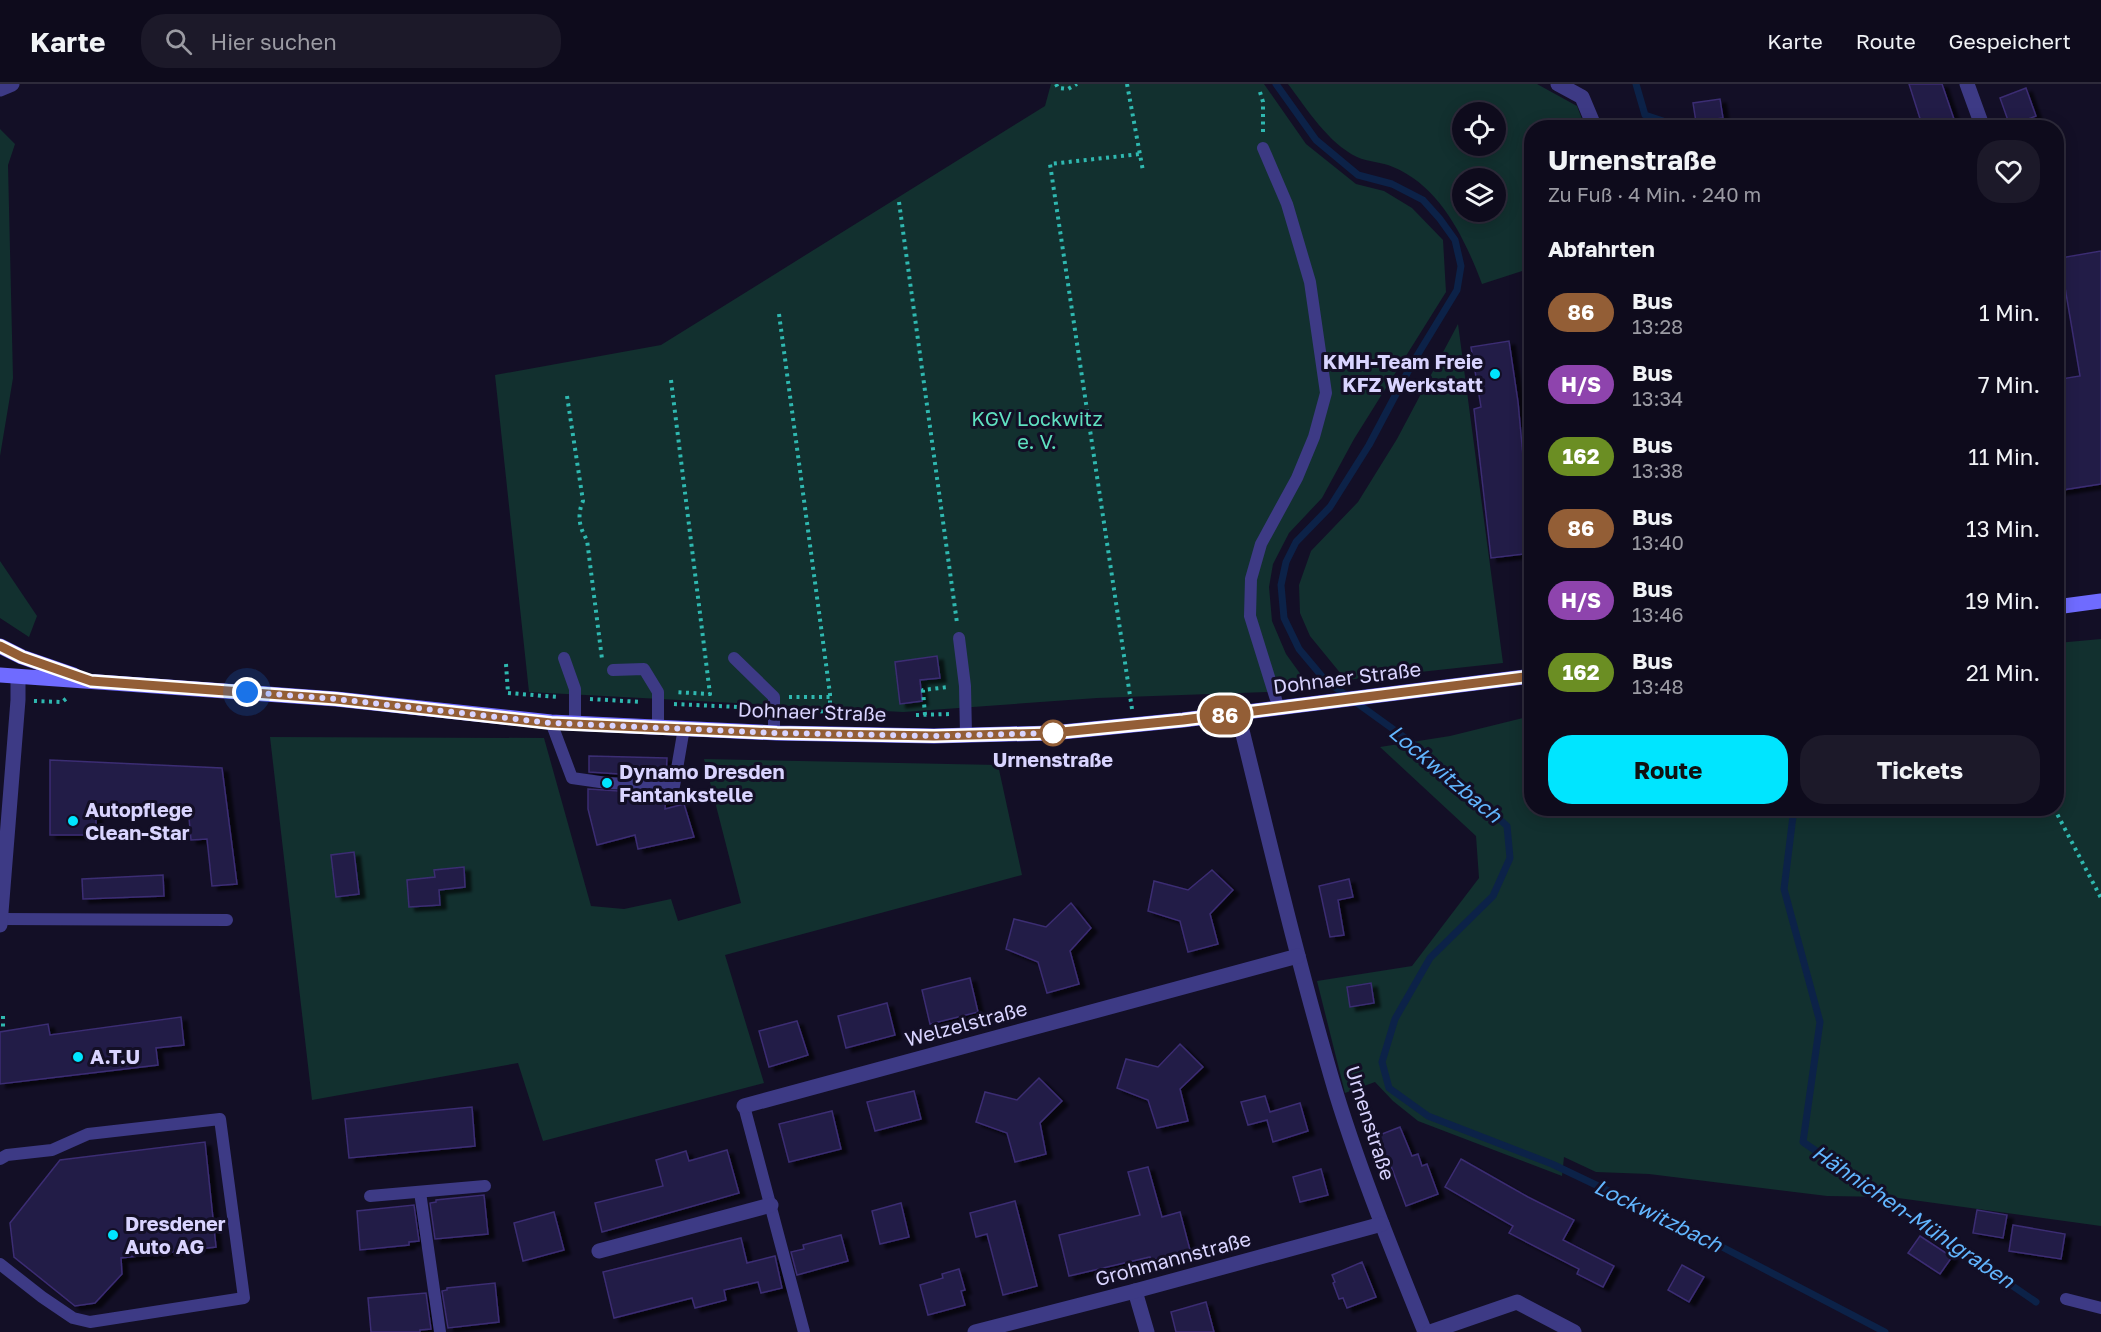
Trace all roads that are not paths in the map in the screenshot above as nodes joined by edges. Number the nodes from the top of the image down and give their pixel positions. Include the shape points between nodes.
1 (12, 84) edge
2 (1558, 84) edge
3 (1967, 84) edge
4 (0, 89) edge
5 (1592, 120) edge
6 (1980, 120) edge
7 (1263, 148) road end
8 (2101, 601) edge
9 (2064, 606) edge
10 (959, 638) road end
11 (0, 646) edge
12 (564, 658) dead end
13 (734, 658) dead end
14 (613, 670) road end
15 (0, 675) edge
16 (1524, 677) edge
17 (18, 678) junction
18 (91, 681) junction
19 (1284, 708) junction
20 (1238, 714) junction
21 (551, 723) junction
22 (575, 723) junction
23 (658, 727) junction
24 (684, 728) junction
25 (774, 733) junction
26 (966, 735) junction
27 (227, 920) dead end
28 (1, 922) edge
29 (1298, 956) junction
30 (744, 1106) joint
31 (0, 1159) edge
32 (484, 1185) dead end
33 (420, 1192) junction
34 (370, 1196) dead end
35 (771, 1205) junction
36 (1382, 1224) junction
37 (599, 1251) dead end
38 (0, 1264) edge
39 (1135, 1291) junction
40 (2066, 1299) dead end
41 (2101, 1308) edge
42 (440, 1332) edge
43 (804, 1332) edge
44 (975, 1332) edge
45 (1147, 1332) edge
46 (1425, 1332) edge
47 (1430, 1332) edge
48 (1574, 1332) edge

1 - 4 street
2 - 5 street via 1582,98
3 - 6 street
7 - 19 lane via 1287,204 1310,282 1326,393 1314,438 1261,544 1251,579 1250,616
8 - 9 main road
10 - 26 lane
11 - 18 main road, Dohnaer Straße
12 - 22 lane via 575,688
13 - 25 lane via 773,703
14 - 23 lane via 644,669 658,697
15 - 17 main road, Dohnaer Straße
16 - 19 main road, Dohnaer Straße
17 - 18 main road, Dohnaer Straße
17 - 28 street
18 - 21 main road, Dohnaer Straße via 336,699
19 - 20 main road, Dohnaer Straße
20 - 26 main road, Dohnaer Straße via 1052,733
20 - 29 street, Urnenstraße
21 - 22 main road, Dohnaer Straße
21 - 24 lane via 572,778 674,786
22 - 23 main road, Dohnaer Straße
23 - 24 main road, Dohnaer Straße
24 - 25 main road, Dohnaer Straße
25 - 26 main road, Dohnaer Straße
27 - 28 lane
29 - 30 street, Welzelstraße
29 - 36 street, Urnenstraße via 1337,1095
30 - 35 lane, Welzelstraße
31 - 38 lane via 52,1150 88,1134 220,1119 244,1298 90,1322 73,1318
32 - 33 lane
33 - 34 lane
33 - 42 lane
35 - 37 street
35 - 43 lane, Welzelstraße
36 - 39 street, Grohmannstraße
36 - 46 street, Urnenstraße
39 - 44 street, Grohmannstraße
39 - 45 street
40 - 41 lane
47 - 48 street via 1517,1302

